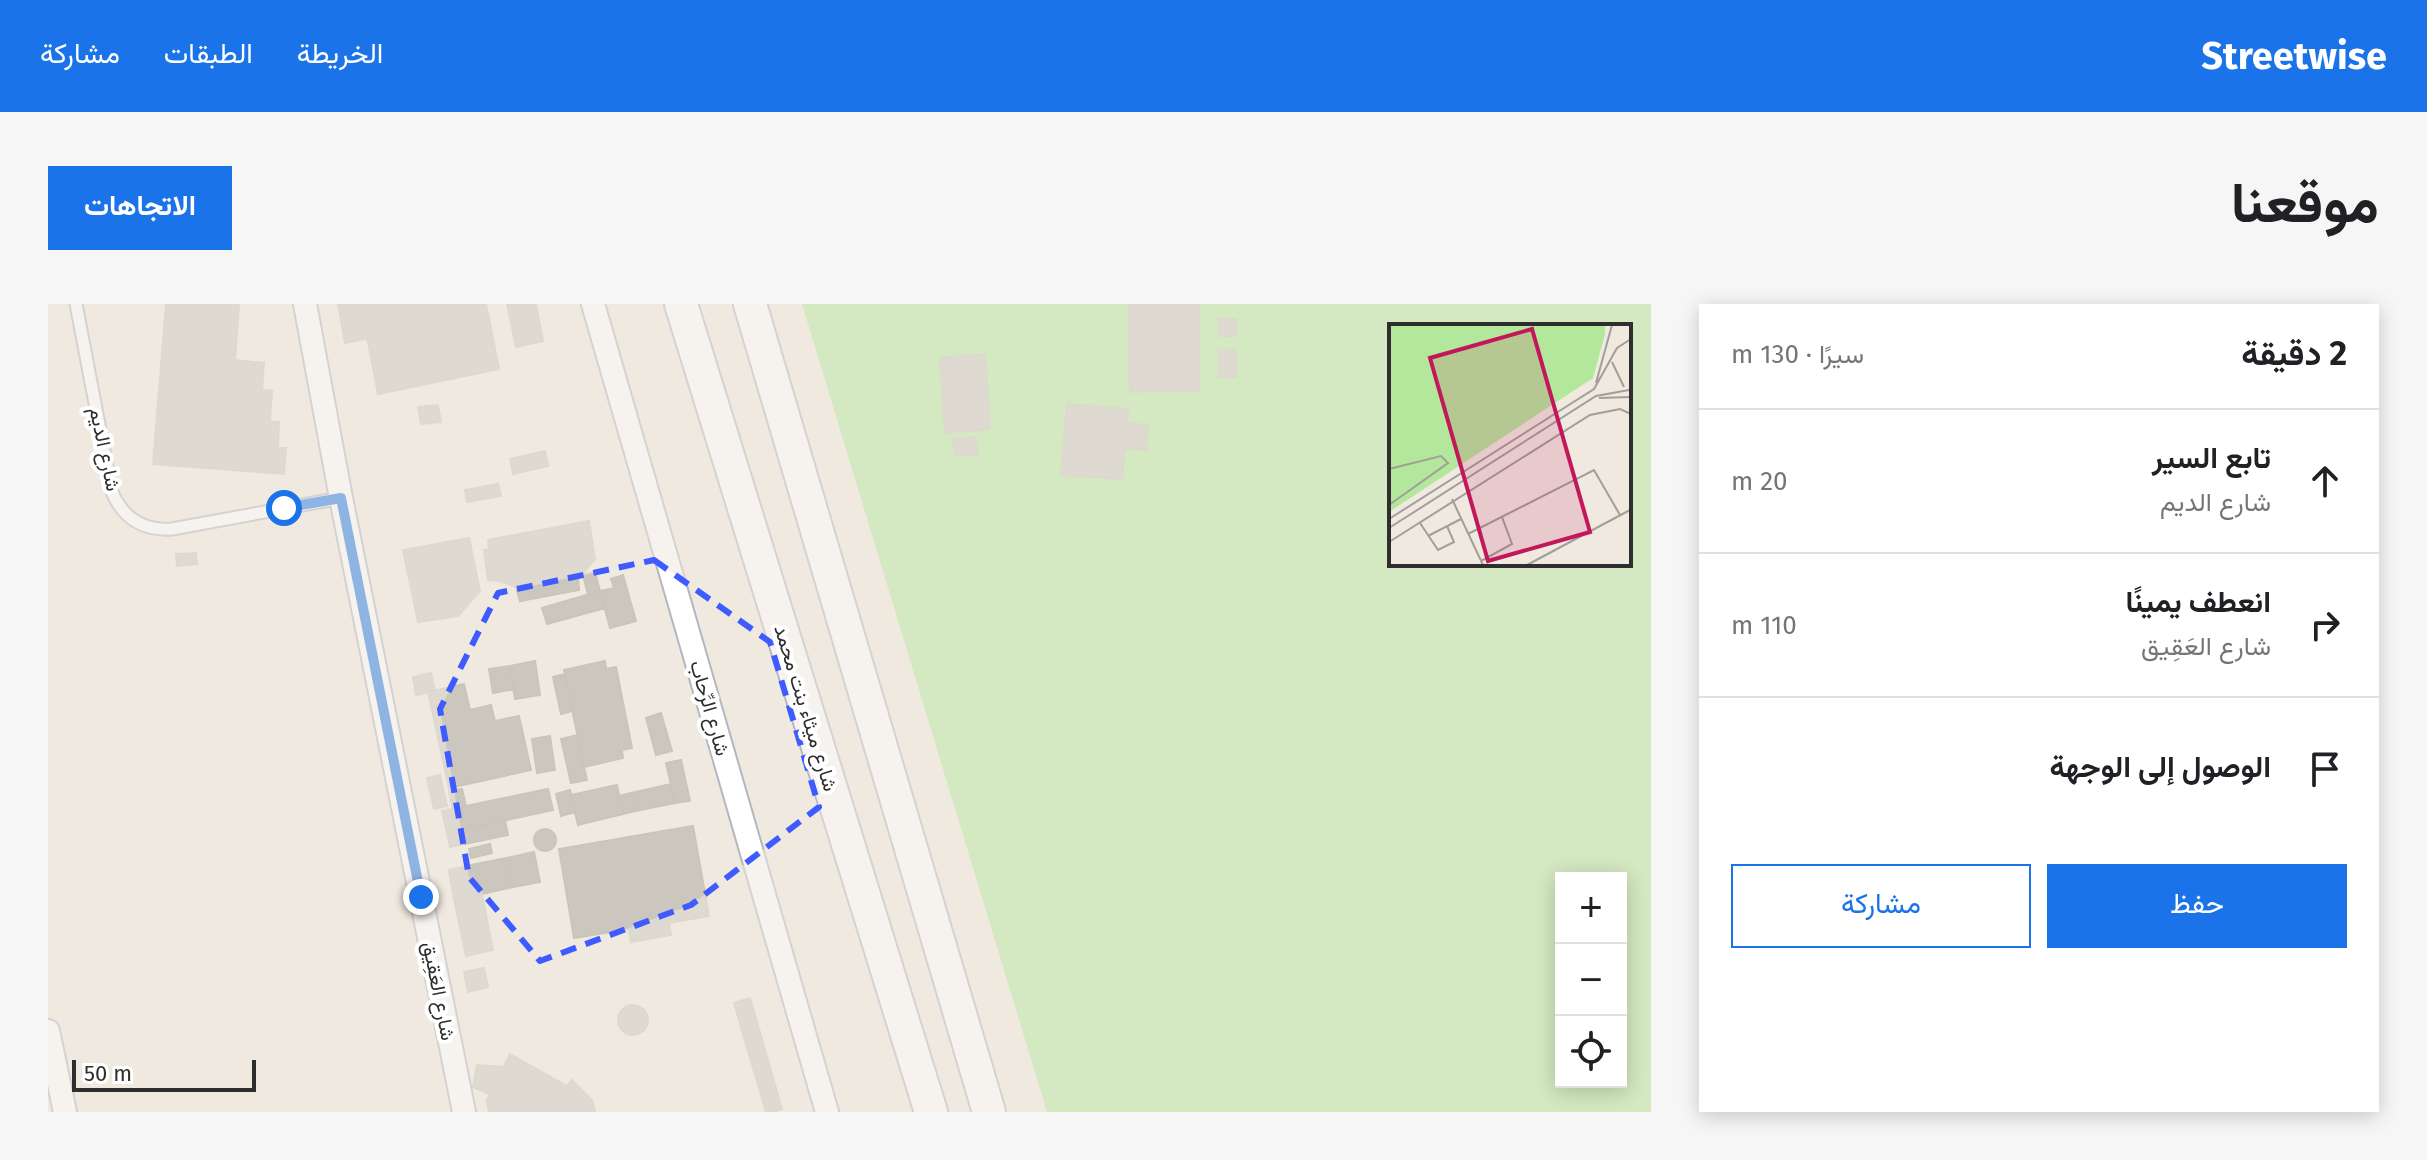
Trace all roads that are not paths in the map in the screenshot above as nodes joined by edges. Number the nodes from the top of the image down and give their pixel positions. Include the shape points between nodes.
1 (76, 304) edge
2 (305, 304) edge
3 (593, 304) edge
4 (681, 304) edge
5 (750, 304) edge
6 (341, 498) junction
7 (48, 1031) edge
8 (65, 1112) edge
9 (464, 1112) edge
10 (827, 1112) edge
11 (931, 1112) edge
12 (989, 1112) edge

1 - 6 lane, شارع الديم via 112,492 133,521 151,529 172,529
2 - 6 street, شارع العَقِيق
3 - 10 street, شارع الرِّحاب
4 - 11 main road, شارع ميثاء بنت محمد
5 - 12 main road
6 - 9 street, شارع العَقِيق
7 - 8 street

